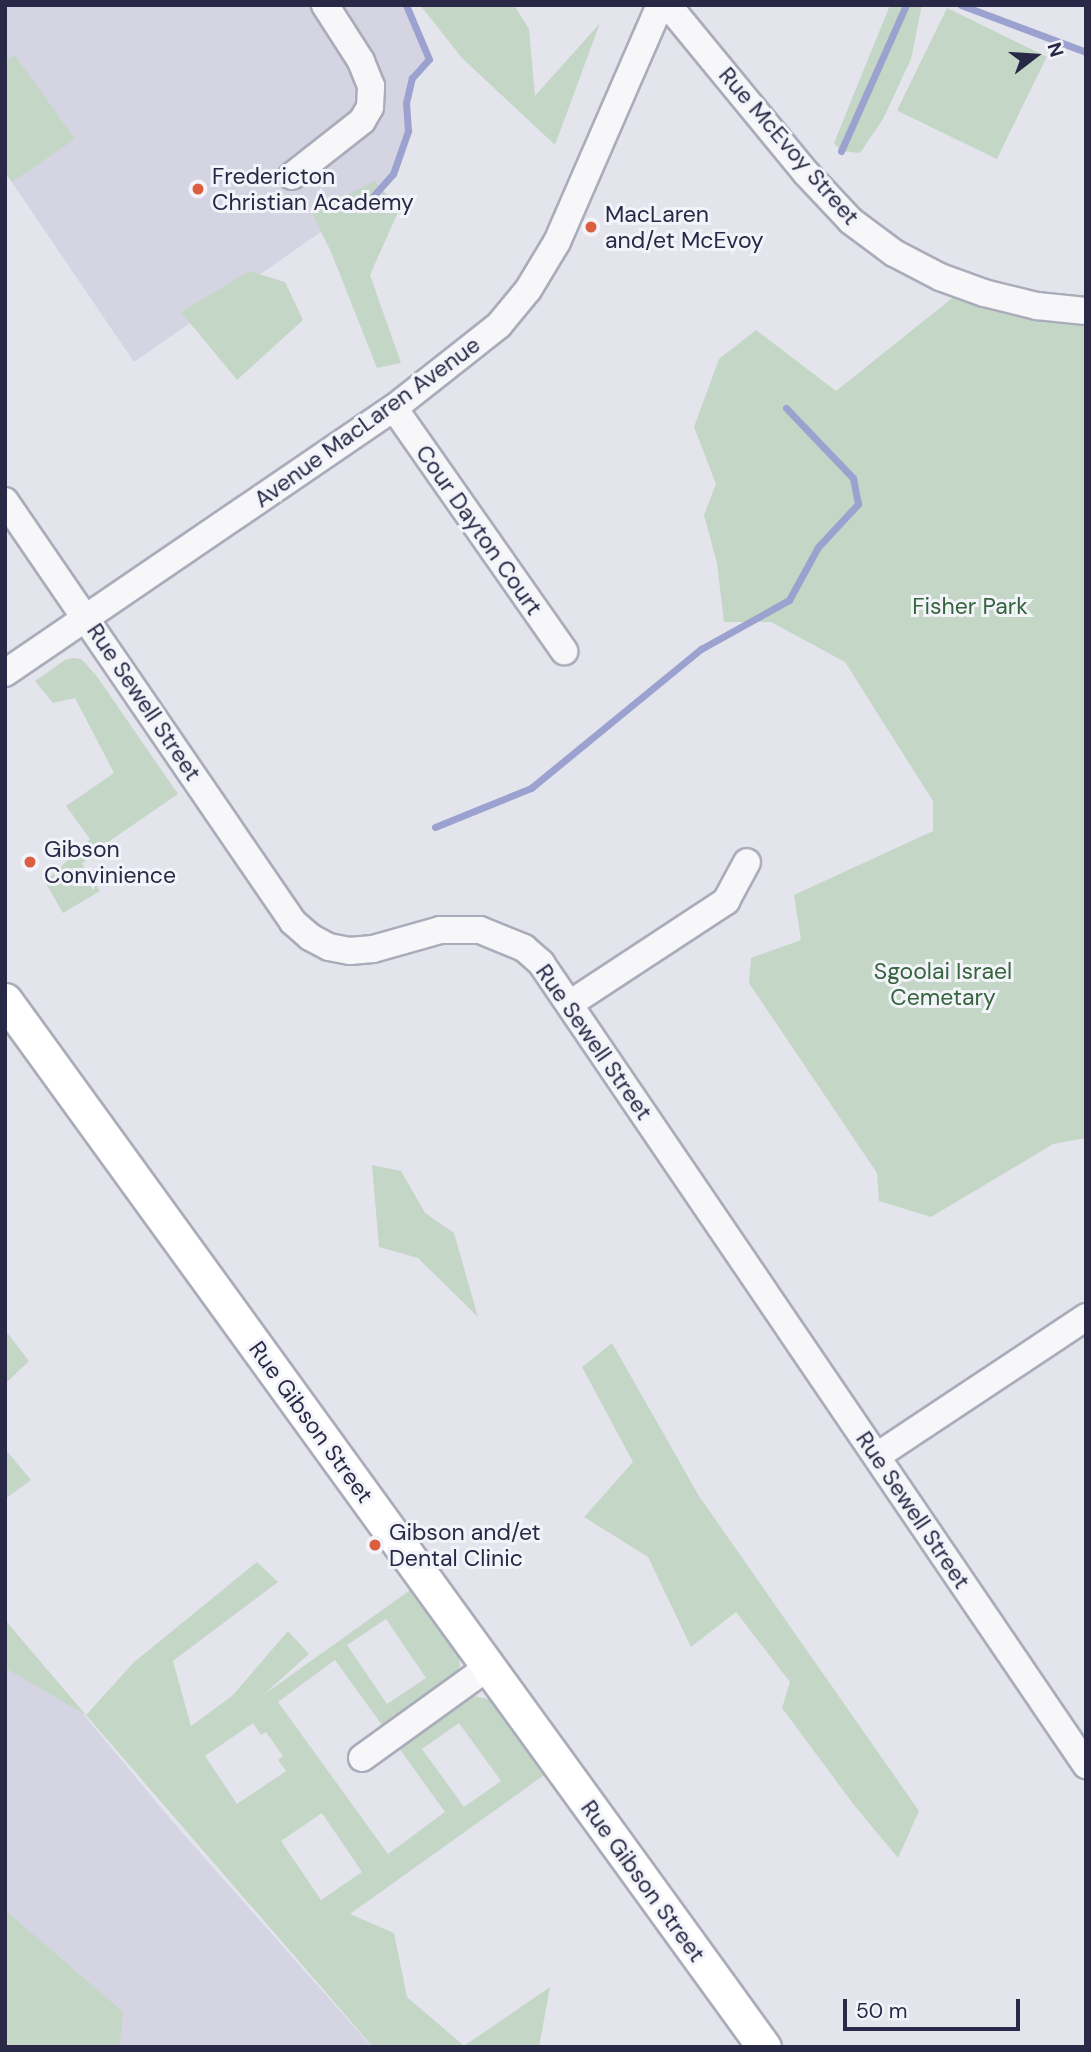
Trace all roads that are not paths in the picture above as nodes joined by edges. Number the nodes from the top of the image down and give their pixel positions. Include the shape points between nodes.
1 (325, 5) edge
2 (660, 5) edge
3 (668, 5) edge
4 (292, 176) dead end
5 (1086, 312) edge
6 (394, 408) junction
7 (5, 500) edge
8 (86, 617) junction
9 (564, 651) dead end
10 (5, 673) edge
11 (747, 862) dead end
12 (5, 1000) edge
13 (571, 1003) junction
14 (1086, 1317) edge
15 (877, 1456) junction
16 (488, 1667) junction
17 (362, 1758) dead end
18 (1086, 1765) edge
19 (764, 2047) edge

1 - 4 street via 361,61 371,86 370,107 362,121
2 - 6 street, Avenue MacLaren Avenue via 557,242 528,290 499,326
3 - 5 street, Rue McEvoy Street via 806,173 851,221 894,253 984,293
6 - 8 street, Avenue MacLaren Avenue
6 - 9 street, Cour Dayton Court
7 - 8 street, Rue Sewell Street
8 - 10 street, Avenue MacLaren Avenue
8 - 13 street, Rue Sewell Street via 293,922 310,937 350,951 440,930 480,930 524,948 541,962
11 - 13 street via 726,901
12 - 16 main road, Rue Gibson Street
13 - 15 street, Rue Sewell Street
14 - 15 street
15 - 18 street, Rue Sewell Street
16 - 17 street
16 - 19 main road, Rue Gibson Street

